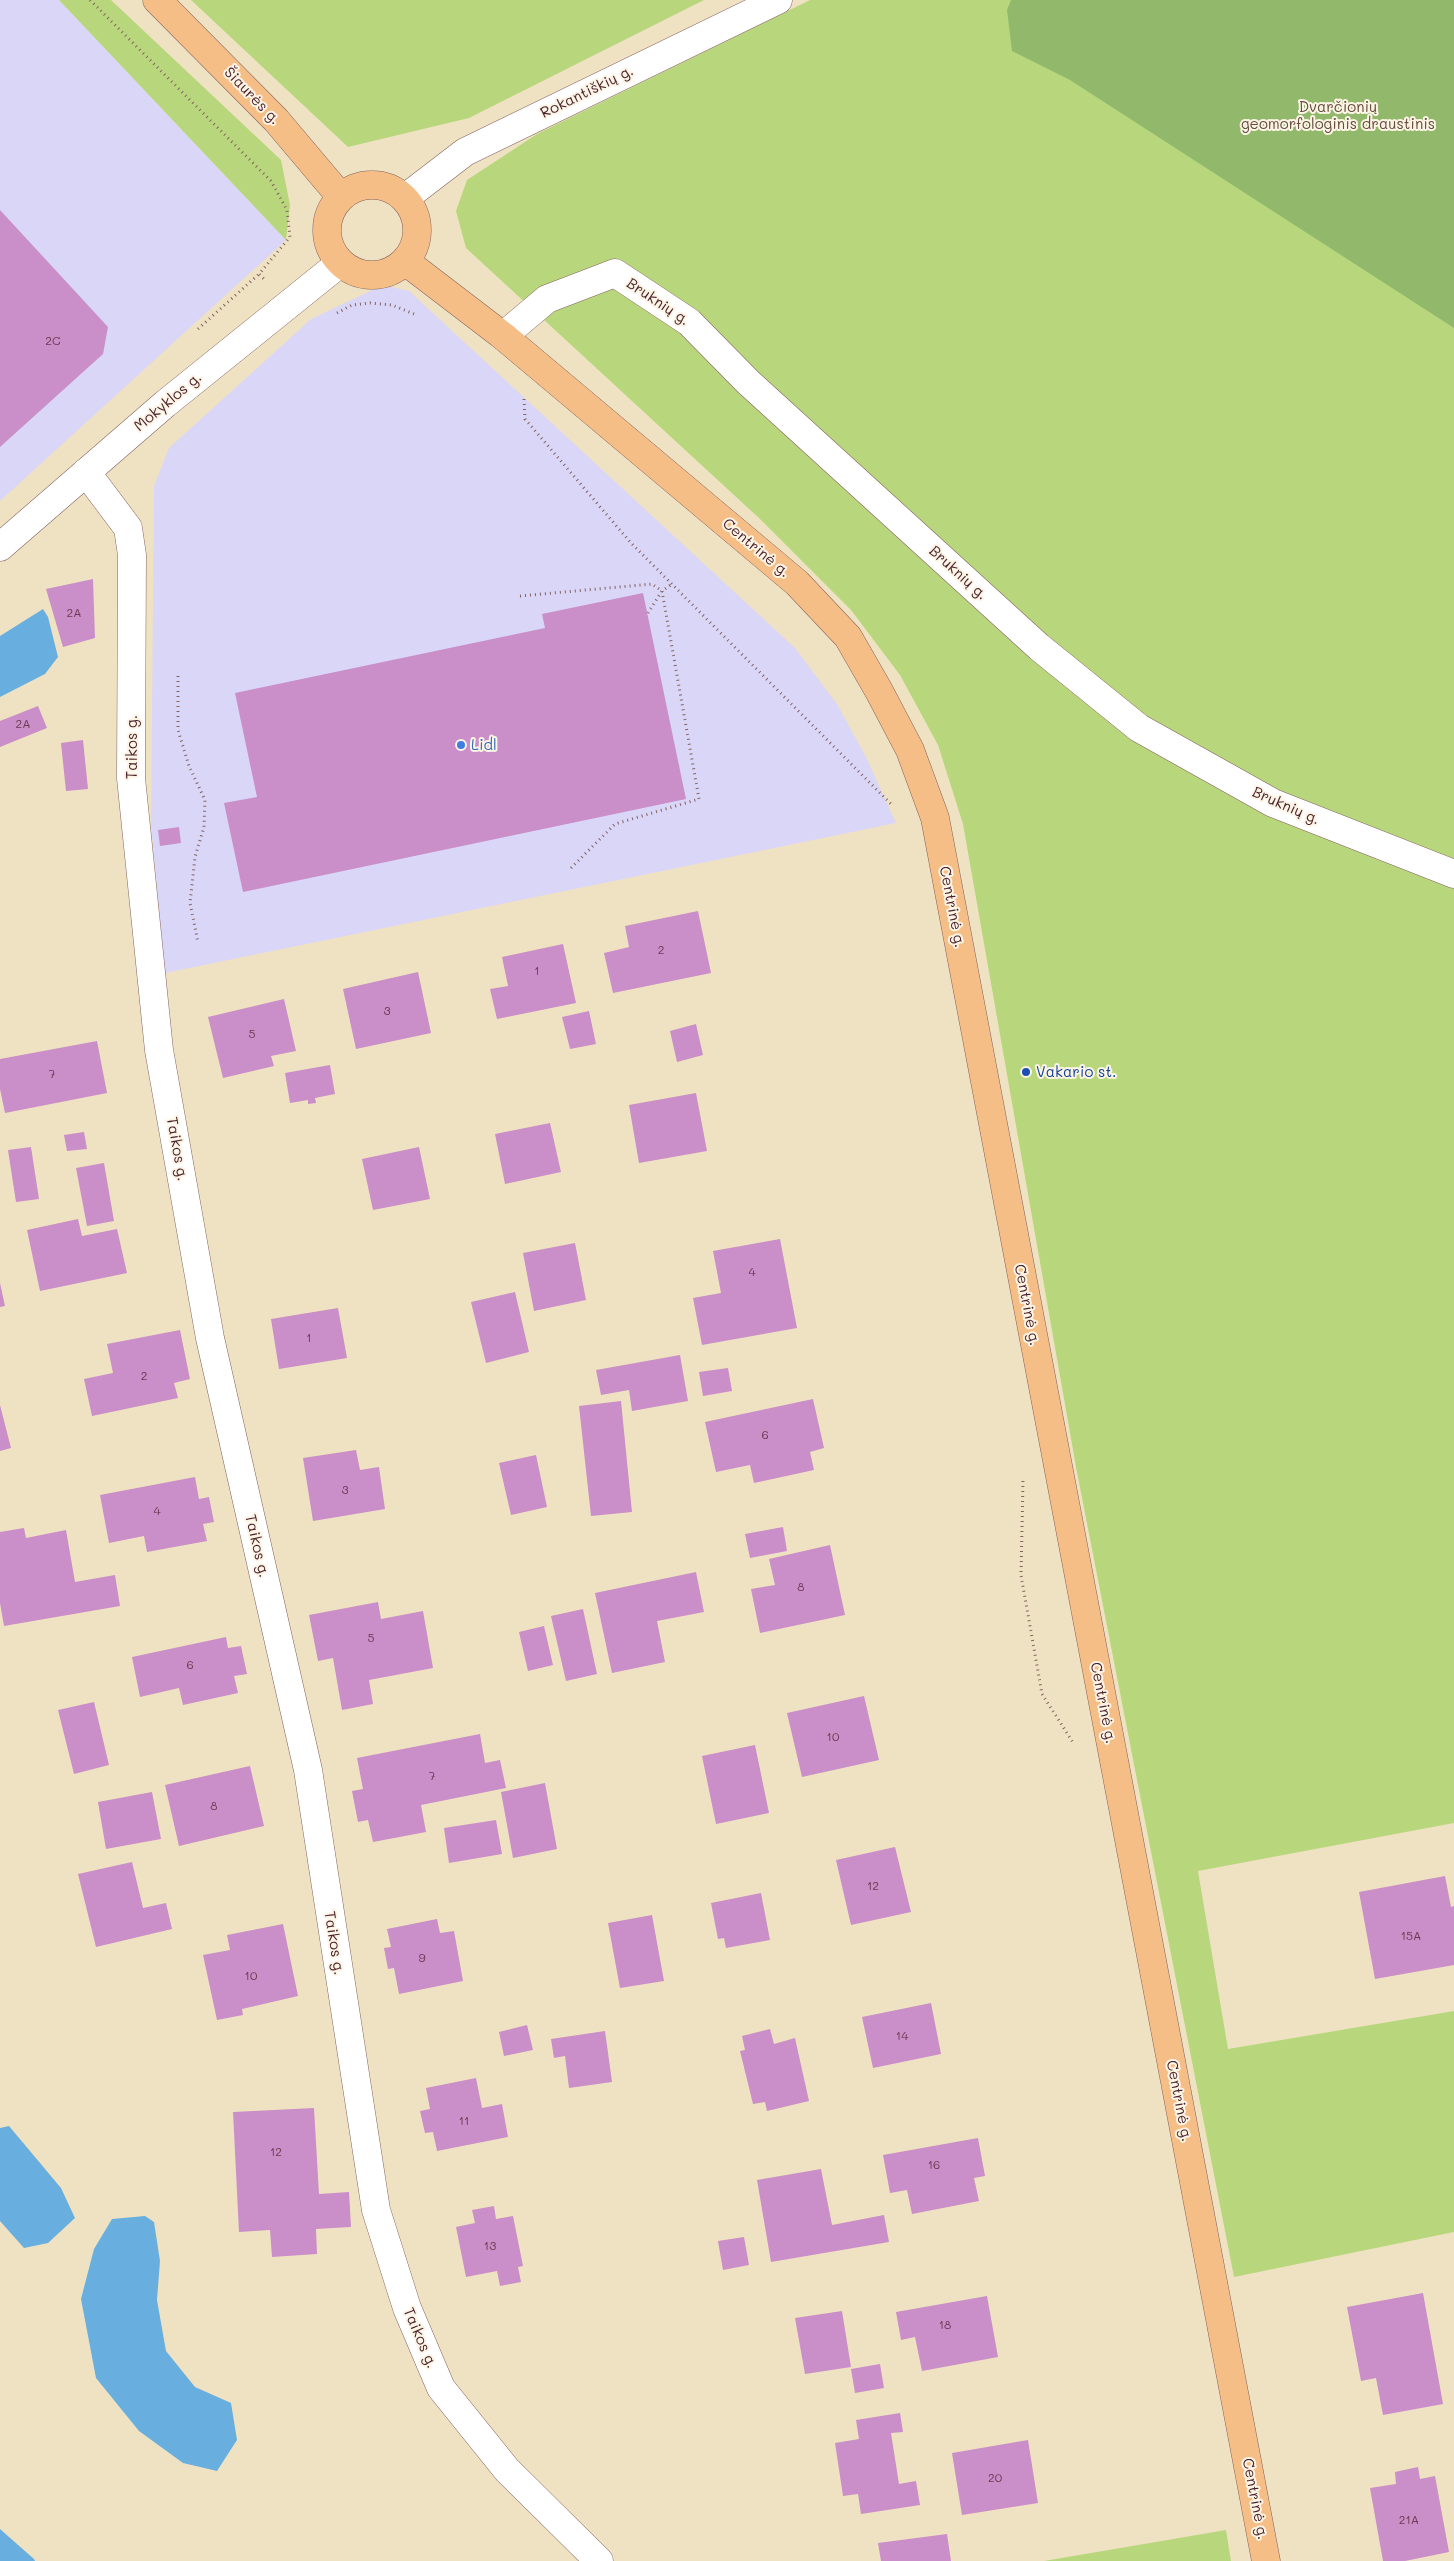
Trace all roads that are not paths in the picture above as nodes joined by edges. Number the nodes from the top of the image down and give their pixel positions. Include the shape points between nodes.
1 (157, 0) edge
2 (778, 0) edge
3 (341, 197) junction
4 (405, 198) junction
5 (340, 262) junction
6 (405, 262) junction
7 (504, 336) junction
8 (86, 472) junction
9 (0, 547) edge
10 (1454, 874) edge
11 (599, 2561) edge
12 (1266, 2561) edge

1 - 3 main road, Šiaurės g. via 276,120
2 - 4 street, Rokantiškių g. via 464,152
3 - 4 main road via 348,191 368,185 388,187
3 - 5 main road via 327,225 329,245
4 - 6 main road via 416,216 417,236
5 - 6 main road via 357,273 377,275 396,269
5 - 8 street, Mokyklos g.
6 - 7 main road, Centrinė g.
7 - 10 street, Bruknių g. via 547,299 615,273 689,322 748,382 1039,647 1138,728 1273,803
7 - 12 main road, Centrinė g. via 797,583 848,638 910,750 934,818
8 - 9 street, Mokyklos g.
8 - 11 street, Taikos g. via 128,528 132,555 131,778 159,1050 210,1338 308,1770 376,2210 407,2308 441,2388 507,2470

